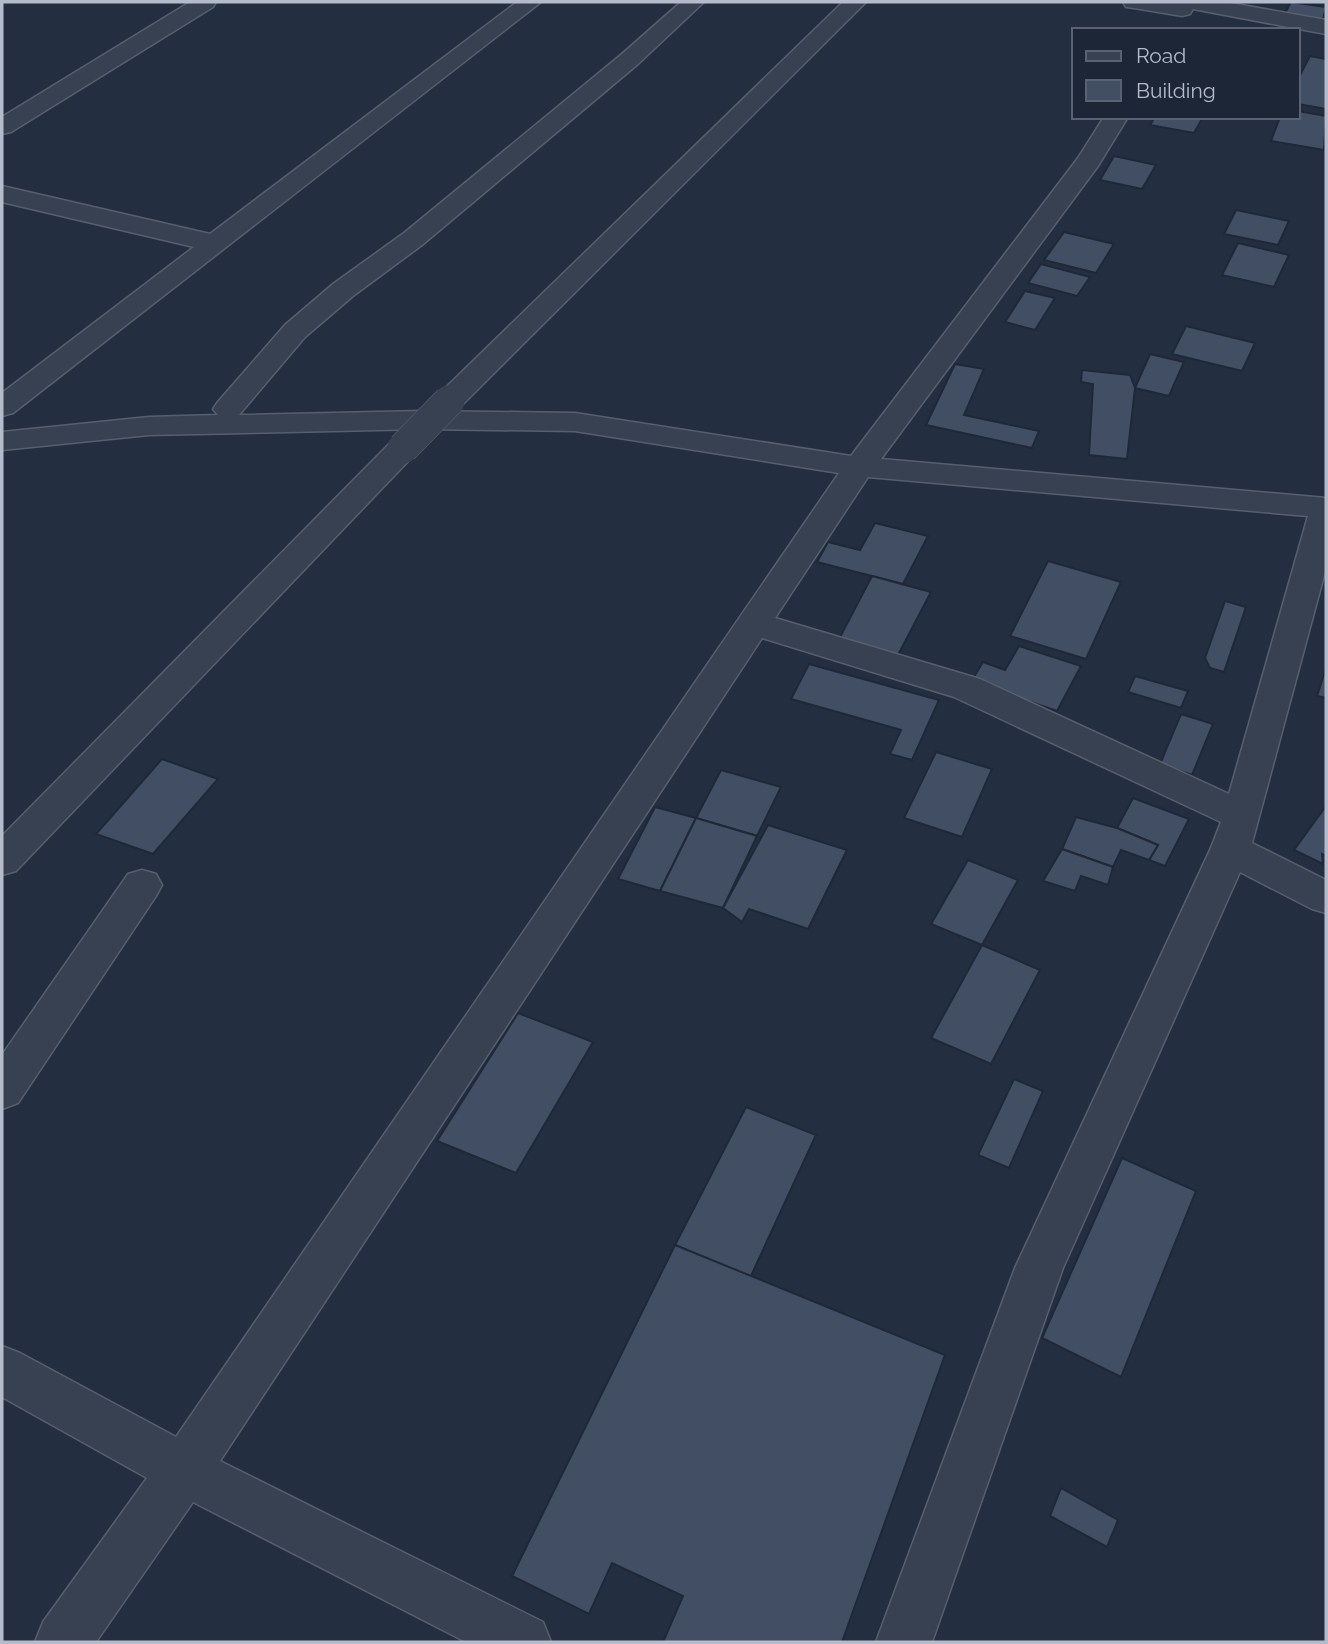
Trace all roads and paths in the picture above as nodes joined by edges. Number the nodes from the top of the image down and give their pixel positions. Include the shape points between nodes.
1 (205, 2) edge
2 (530, 2) edge
3 (693, 2) edge
4 (855, 2) edge
5 (1134, 2) edge
6 (1187, 4) edge
7 (1326, 27) edge
8 (1171, 28) edge
9 (1115, 119) edge
10 (2, 127) edge
11 (2, 194) edge
12 (213, 243) junction
13 (2, 407) edge
14 (228, 409) dead end
15 (2, 441) edge
16 (859, 467) junction
17 (1326, 508) edge
18 (753, 623) junction
19 (1236, 833) junction
20 (2, 860) edge
21 (142, 885) dead end
22 (1326, 898) edge
23 (2, 1090) edge
24 (2, 1370) edge
25 (184, 1470) junction
26 (63, 1642) edge
27 (523, 1642) edge
28 (904, 1642) edge

1 - 10 street
2 - 12 street
3 - 14 street via 414,239 295,331
4 - 20 street, bridge via 449,401
5 - 6 street
6 - 7 street
6 - 8 street
9 - 16 street via 1089,161
11 - 12 street
12 - 13 street
15 - 16 street via 149,426 575,422
16 - 17 street
16 - 18 street
17 - 19 street
18 - 19 street via 967,688
18 - 25 street
19 - 22 street
19 - 28 street via 1039,1268
21 - 23 street
24 - 25 street
25 - 26 street
25 - 27 street

